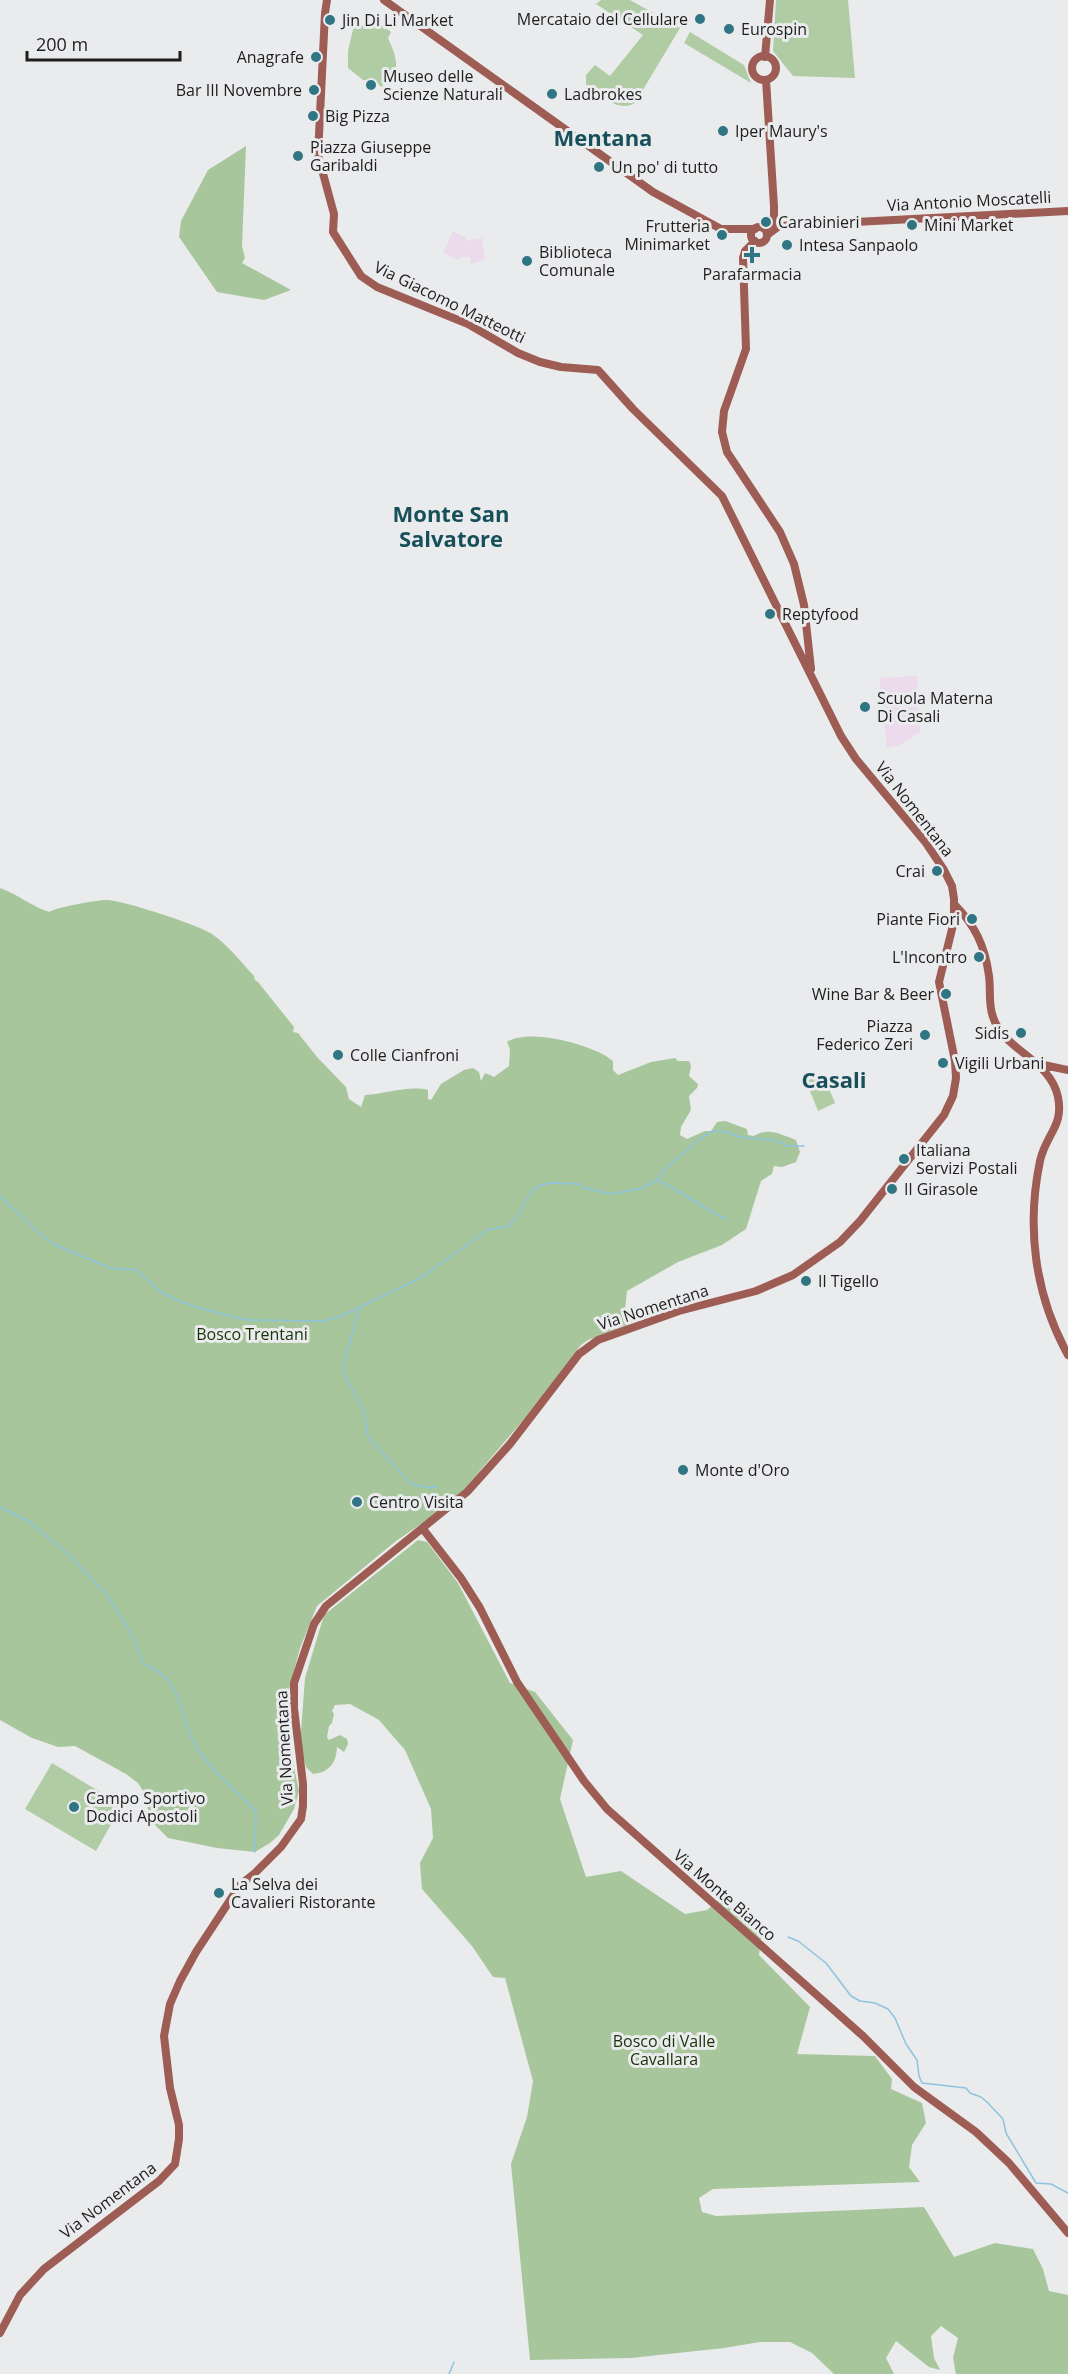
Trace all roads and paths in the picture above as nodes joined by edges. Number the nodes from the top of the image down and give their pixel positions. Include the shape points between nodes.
1 (327, 0) edge
2 (384, 0) edge
3 (770, 0) edge
4 (765, 57) junction
5 (766, 80) junction
6 (1064, 211) edge
7 (755, 229) junction
8 (766, 232) junction
9 (755, 241) junction
10 (597, 370) joint
11 (815, 684) junction
12 (954, 904) junction
13 (1039, 1064) junction
14 (1068, 1070) edge
15 (1068, 1355) edge
16 (423, 1529) junction
17 (1068, 2233) edge
18 (0, 2332) edge

1 - 10 main road, Via Giacomo Matteotti via 317,148 334,214 333,232 362,276 377,287 468,324 540,362
2 - 7 main road via 653,192 721,229
3 - 4 main road
4 - 5 main road via 774,63 775,70
4 - 5 main road via 756,60 752,69 756,78
5 - 8 main road via 774,220
6 - 8 main road, Via Antonio Moscatelli via 779,226
7 - 8 main road
7 - 9 main road
8 - 9 main road via 764,241
9 - 11 main road via 743,258 746,350 724,411 722,432 738,469 780,532 794,564
10 - 11 main road, Via Nomentana via 722,496
11 - 12 main road, Via Nomentana via 856,759 944,870 952,886
12 - 13 main road via 970,921 984,951 995,1026
12 - 16 main road, Via Nomentana via 951,940 939,982 955,1060 953,1096 944,1115 879,1199 840,1242 793,1275 756,1291 679,1311 591,1343 480,1478
13 - 14 main road
13 - 15 main road via 1054,1087 1060,1114 1040,1161 1034,1203 1034,1246 1048,1316
16 - 17 main road, Via Monte Bianco via 480,1608 517,1682 607,1809 863,2036 914,2087 976,2132 1009,2163
16 - 18 main road, Via Nomentana via 335,1597 314,1624 293,1695 303,1784 300,1819 281,1847 240,1884 180,1981 167,2016 168,2078 180,2132 175,2164 159,2181 44,2269 20,2295

